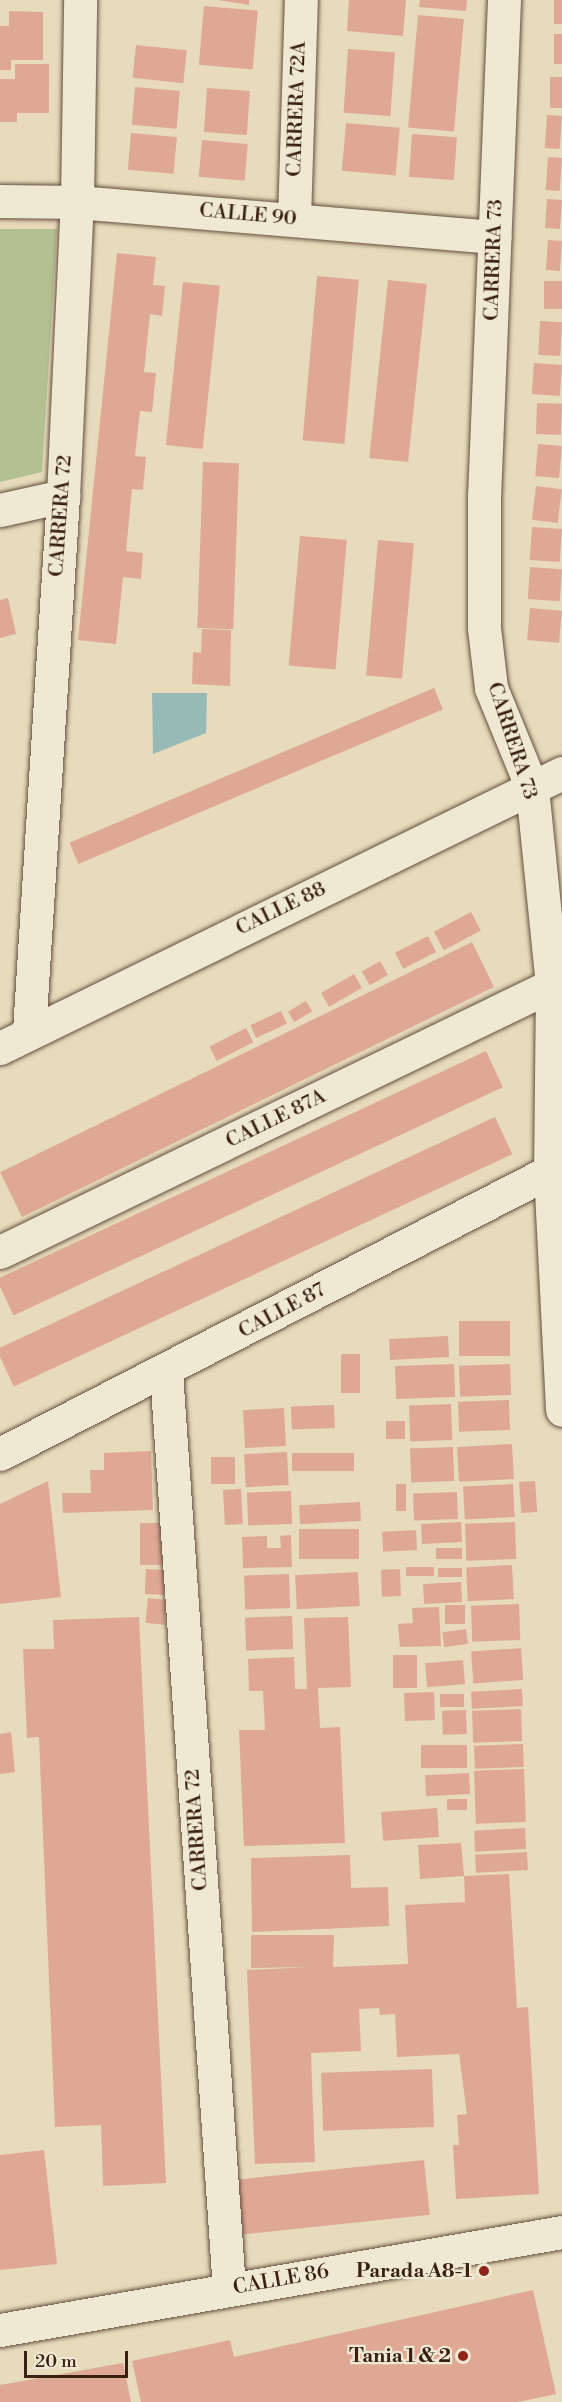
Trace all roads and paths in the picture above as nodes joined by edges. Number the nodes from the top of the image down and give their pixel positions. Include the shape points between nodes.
1 (80, 0) edge
2 (301, 0) edge
3 (504, 0) edge
4 (0, 201) edge
5 (77, 202) junction
6 (294, 219) junction
7 (495, 237) junction
8 (63, 496) junction
9 (0, 510) edge
10 (562, 773) edge
11 (532, 788) junction
12 (552, 985) junction
13 (29, 1031) junction
14 (0, 1048) edge
15 (556, 1168) edge
16 (0, 1252) edge
17 (166, 1372) junction
18 (562, 1410) edge
19 (0, 1454) edge
20 (562, 2232) edge
21 (229, 2288) junction
22 (0, 2330) edge

1 - 5 street, CARRERA 72
2 - 6 street, CARRERA 72A
3 - 7 street, CARRERA 73
4 - 5 street, CALLE 90
5 - 6 street, CALLE 90
5 - 8 street, CARRERA 72
6 - 7 street, CALLE 90
7 - 11 street, CARRERA 73 via 484,495 484,628 491,688
8 - 9 street
8 - 13 street, CARRERA 72
10 - 11 street, CALLE 88
11 - 12 street, CARRERA 73
11 - 13 street, CALLE 88
12 - 15 street, CARRERA 73
12 - 16 street, CALLE 87A
13 - 14 street, CALLE 88
15 - 17 street, CALLE 87
15 - 18 street, CARRERA 73
17 - 19 street, CALLE 87
17 - 21 street, CARRERA 72
20 - 21 street, CALLE 86
21 - 22 street, CALLE 86

